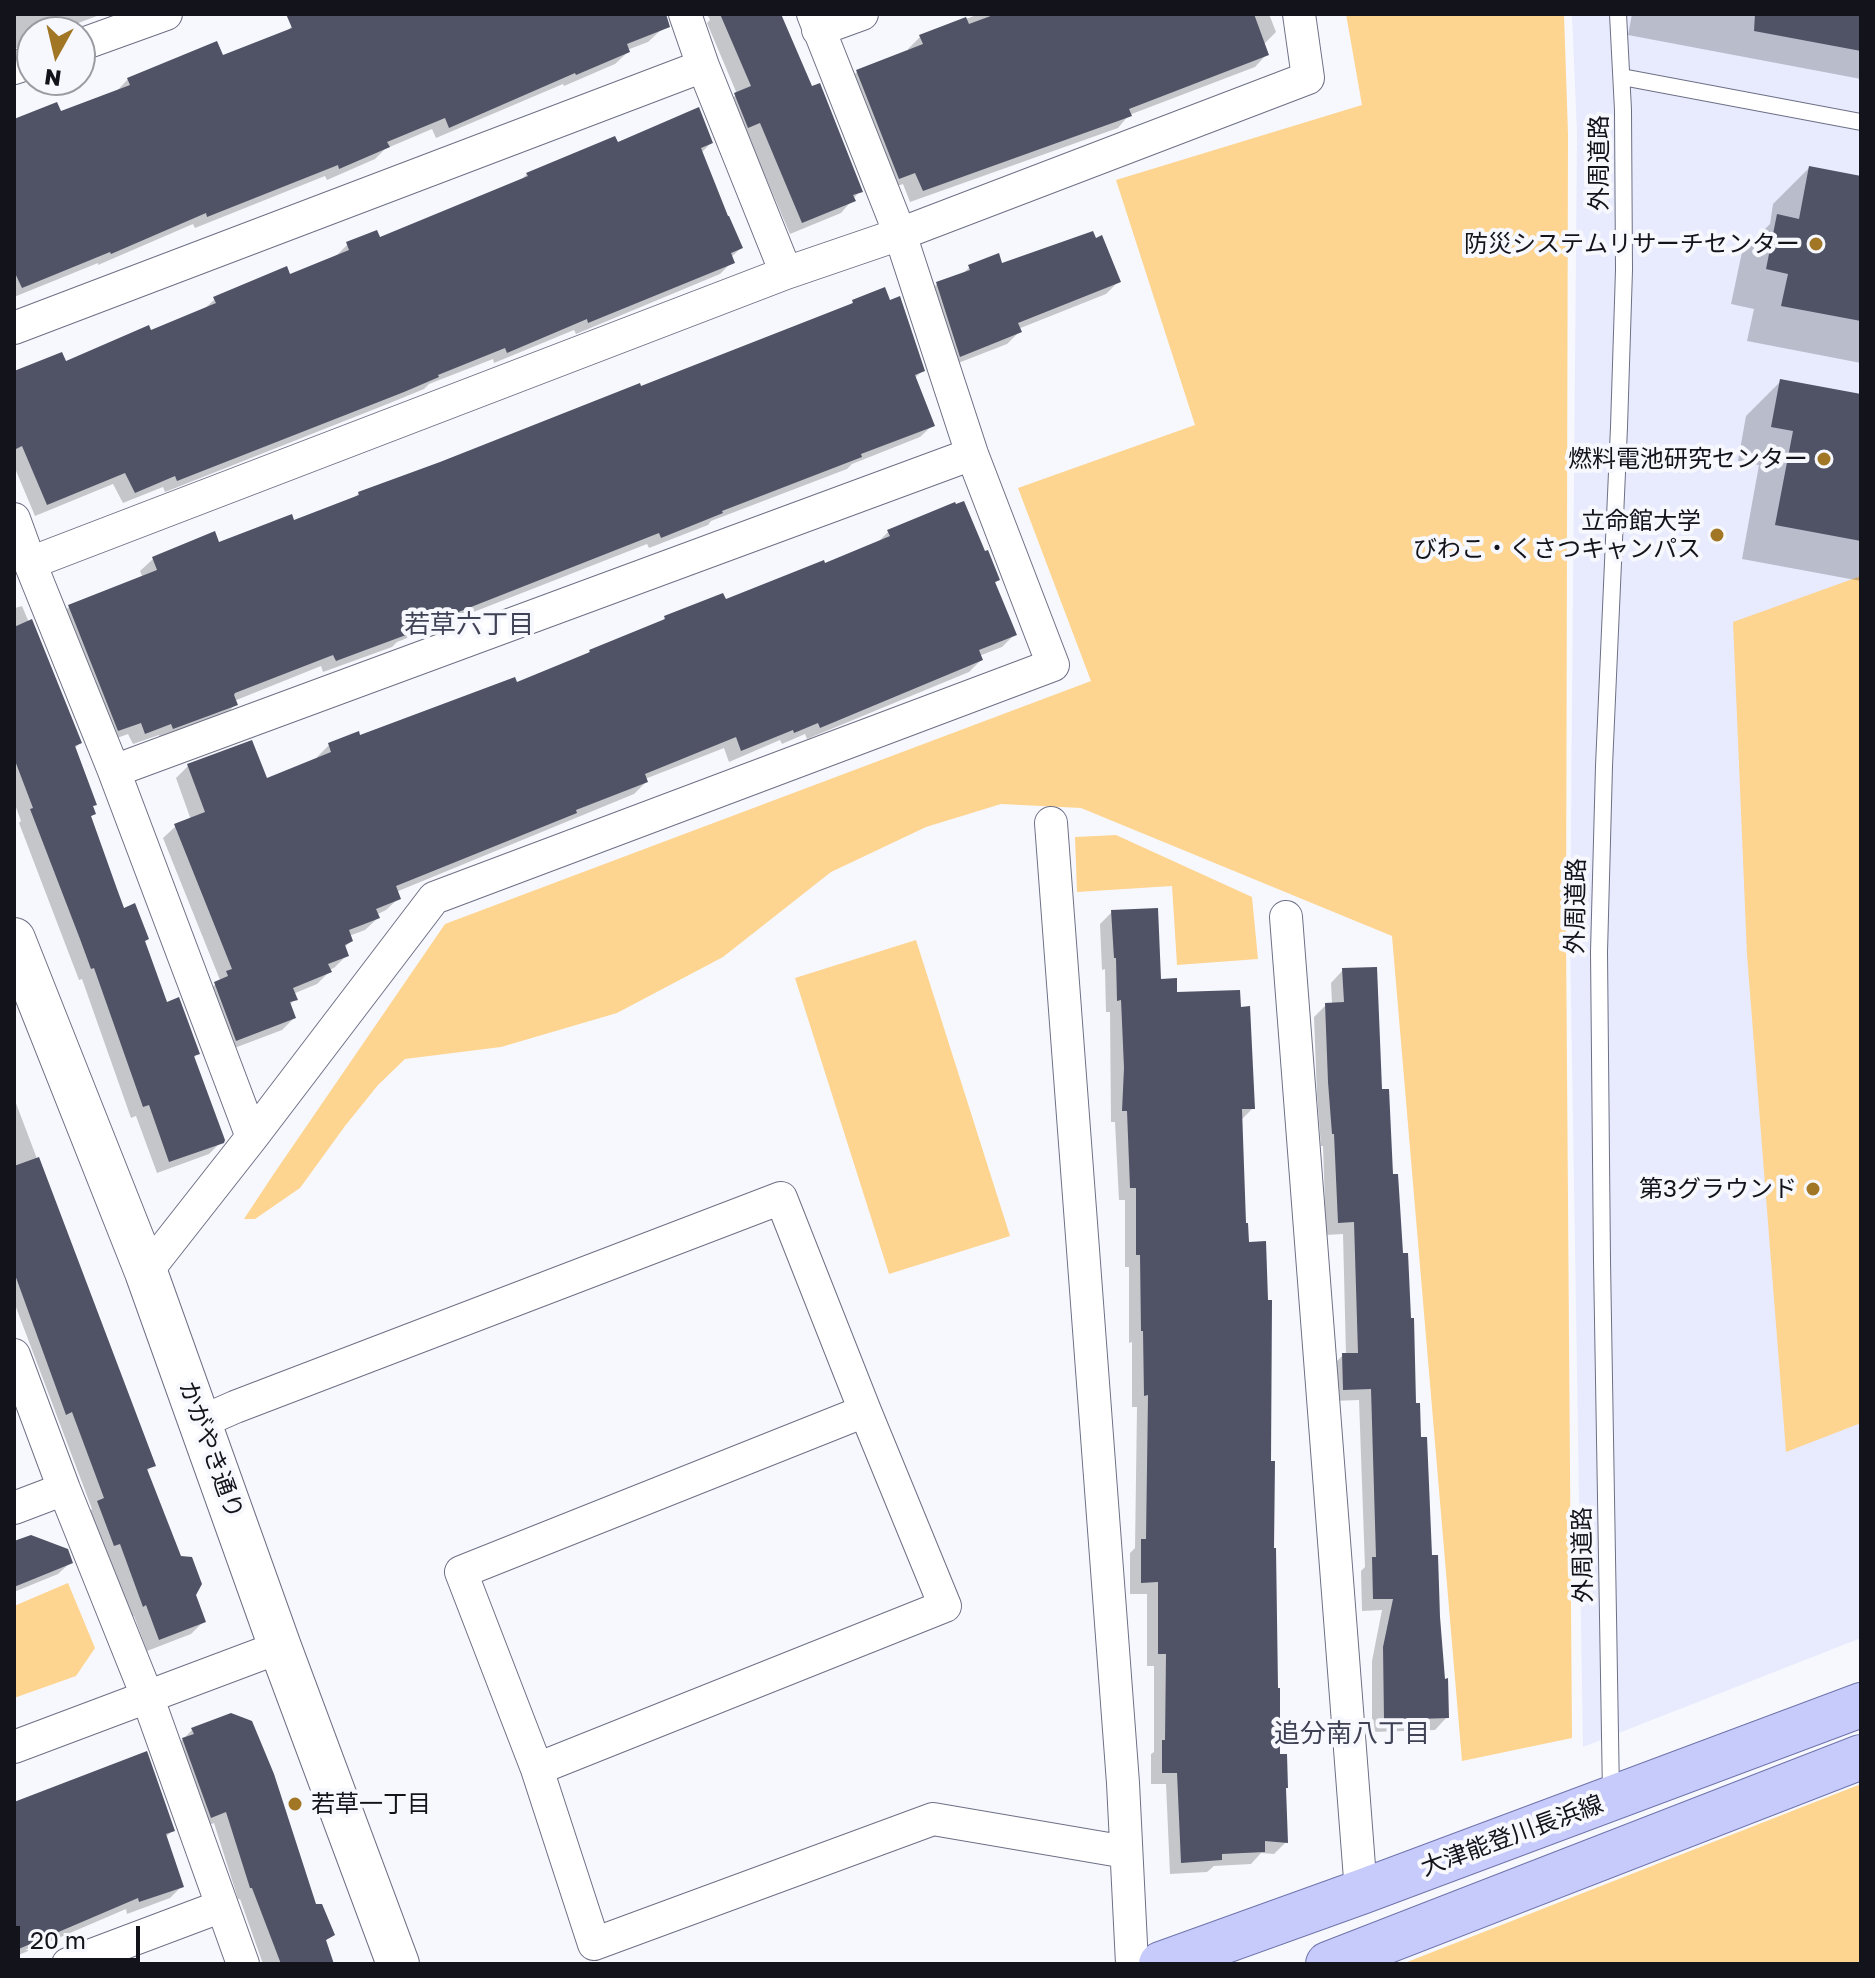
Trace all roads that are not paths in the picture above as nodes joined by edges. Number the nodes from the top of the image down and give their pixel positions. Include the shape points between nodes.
1 (166, 14) edge
2 (685, 14) edge
3 (862, 14) edge
4 (1299, 14) edge
5 (1618, 14) edge
6 (815, 22) edge
7 (96, 39) edge
8 (703, 66) junction
9 (1622, 77) junction
10 (1861, 122) edge
11 (900, 234) junction
12 (786, 273) junction
13 (14, 328) edge
14 (972, 454) junction
15 (14, 519) edge
16 (30, 563) junction
17 (114, 771) junction
18 (1051, 823) dead end
19 (1286, 917) dead end
20 (14, 939) edge
21 (252, 1137) junction
22 (146, 1272) junction
23 (14, 1355) edge
24 (865, 1411) junction
25 (201, 1422) junction
26 (64, 1489) junction
27 (14, 1508) edge
28 (280, 1647) junction
29 (147, 1696) junction
30 (1861, 1705) edge
31 (14, 1747) edge
32 (1861, 1757) edge
33 (537, 1769) junction
34 (1612, 1799) junction
35 (1126, 1852) junction
36 (1361, 1892) junction
37 (222, 1906) junction
38 (68, 1964) edge
39 (243, 1964) edge
40 (398, 1964) edge
41 (1132, 1964) edge
42 (1161, 1964) edge
43 (1328, 1964) edge

1 - 7 street
2 - 8 street
3 - 6 street
4 - 11 street via 1308,78
5 - 9 lane, 外周道路
6 - 11 street
8 - 12 street
8 - 13 street
9 - 10 lane
9 - 34 lane, 外周道路 via 1624,270 1599,952
11 - 12 street
11 - 14 street
12 - 16 street
14 - 17 street
14 - 21 street via 1053,665 434,898
15 - 16 street
16 - 17 street
17 - 21 street
18 - 35 street
19 - 36 street
20 - 22 street, かがやき通り
21 - 22 street
22 - 25 street, かがやき通り
23 - 26 street
24 - 25 street via 781,1198
24 - 33 street via 461,1572
24 - 33 street via 945,1606
25 - 28 street, かがやき通り
26 - 27 street
26 - 29 street
28 - 29 street
28 - 40 street, かがやき通り
29 - 31 street
29 - 37 street
30 - 34 main road, 大津能登川長浜線
32 - 43 main road
33 - 35 street via 594,1944 933,1819
34 - 36 main road, 大津能登川長浜線
35 - 41 street
36 - 42 main road, 大津能登川長浜線
37 - 38 street
37 - 39 street

